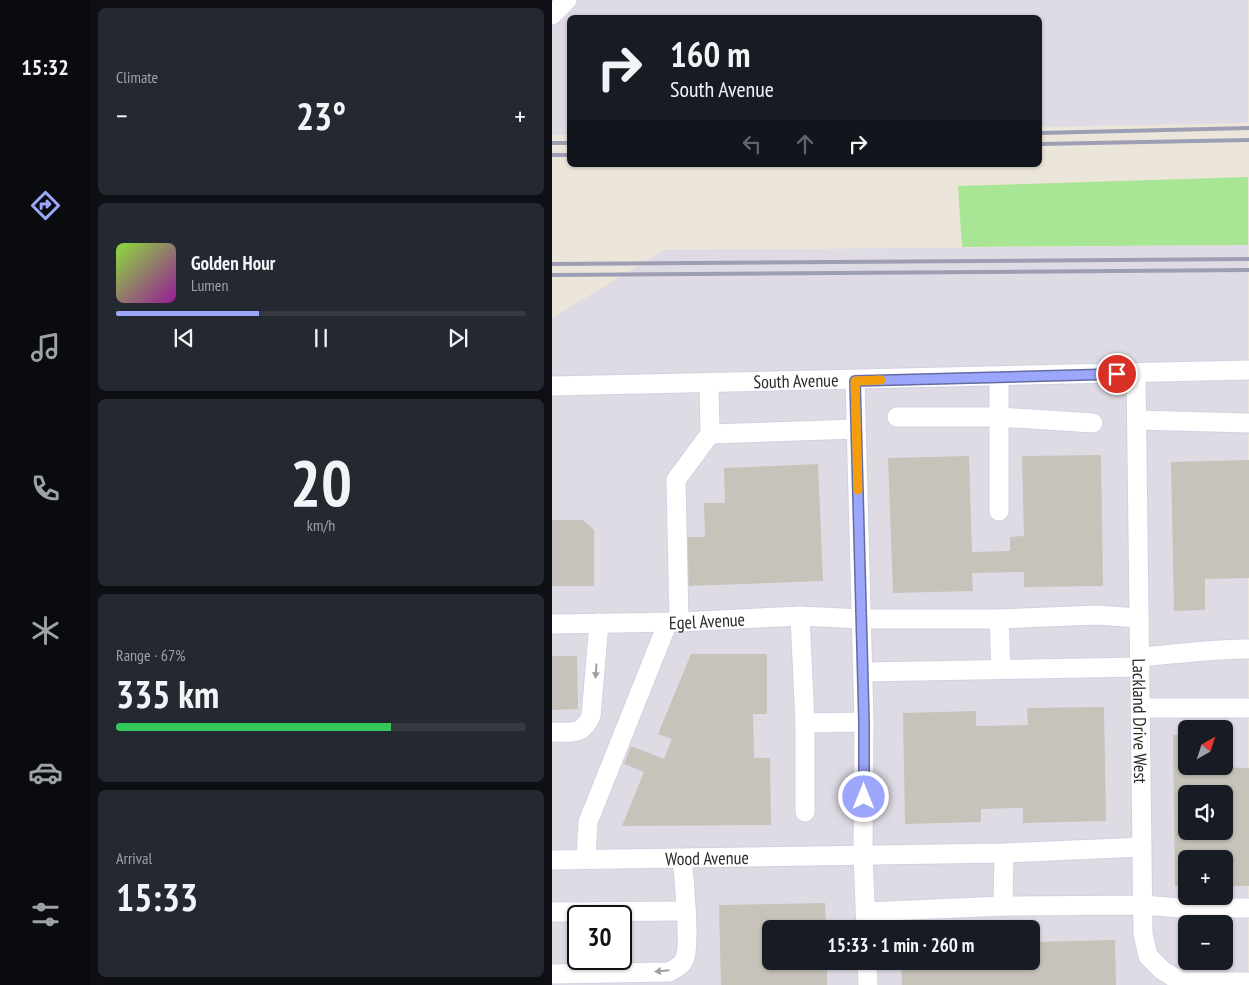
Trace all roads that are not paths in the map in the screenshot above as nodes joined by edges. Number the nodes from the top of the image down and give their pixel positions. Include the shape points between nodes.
1 (567, 0) edge
2 (552, 15) edge
3 (1248, 370) edge
4 (1136, 373) junction
5 (999, 377) junction
6 (855, 381) junction
7 (708, 384) junction
8 (552, 386) edge
9 (897, 417) dead end
10 (999, 417) junction
11 (1137, 420) junction
12 (1093, 423) dead end
13 (1248, 423) edge
14 (856, 429) junction
15 (710, 434) junction
16 (999, 511) dead end
17 (800, 616) junction
18 (1139, 618) junction
19 (862, 619) junction
20 (1000, 619) junction
21 (673, 622) junction
22 (599, 623) junction
23 (552, 624) edge
24 (1248, 649) edge
25 (1140, 662) junction
26 (1000, 669) junction
27 (863, 672) junction
28 (1140, 708) junction
29 (1248, 708) edge
30 (864, 722) junction
31 (805, 723) junction
32 (552, 732) edge
33 (805, 812) dead end
34 (1142, 847) junction
35 (1004, 853) junction
36 (863, 854) junction
37 (586, 859) junction
38 (682, 859) junction
39 (552, 860) edge
40 (1003, 906) junction
41 (1143, 906) junction
42 (1248, 908) edge
43 (552, 912) edge
44 (680, 912) junction
45 (866, 920) edge
46 (875, 920) edge
47 (867, 970) edge
48 (552, 974) edge
49 (1174, 982) edge
50 (1248, 982) edge
51 (868, 985) edge

1 - 2 street
3 - 4 street, South Avenue
4 - 5 street, South Avenue
4 - 11 street, Lackland Drive West
5 - 6 street, South Avenue
5 - 10 street
6 - 7 street, South Avenue
6 - 14 street
7 - 8 street, South Avenue
7 - 15 street
9 - 10 street
10 - 12 street
10 - 16 street
11 - 13 street
11 - 18 street, Lackland Drive West
14 - 15 street
14 - 19 street
15 - 21 street via 676,480
17 - 19 street, Egel Avenue
17 - 21 street, Egel Avenue
17 - 31 street
18 - 20 street, Egel Avenue via 1097,615
18 - 25 street, Lackland Drive West
19 - 20 street, Egel Avenue
19 - 27 street
20 - 26 street
21 - 22 street, Egel Avenue
21 - 37 street via 588,822
22 - 23 street, Egel Avenue
22 -> 32 street via 591,716 580,731
24 - 25 street via 1216,649
25 - 26 street
25 - 28 street, Lackland Drive West
26 - 27 street
27 - 30 street
28 - 29 street
28 - 34 street, Lackland Drive West
30 - 31 street
30 - 36 street
31 - 33 street
34 - 35 street, Wood Avenue
34 - 41 street, Lackland Drive West
35 - 36 street, Wood Avenue
35 - 40 street
36 - 38 street, Wood Avenue
36 - 45 street
37 - 38 street, Wood Avenue
37 - 39 street, Wood Avenue
38 - 44 street
40 - 41 street
40 - 46 street
41 - 42 street
41 - 49 street, Lackland Drive West via 1143,934 1148,956
43 - 44 street
44 -> 48 street via 687,938 687,955 669,972
47 - 51 street
49 - 50 street, Lackland Drive West

